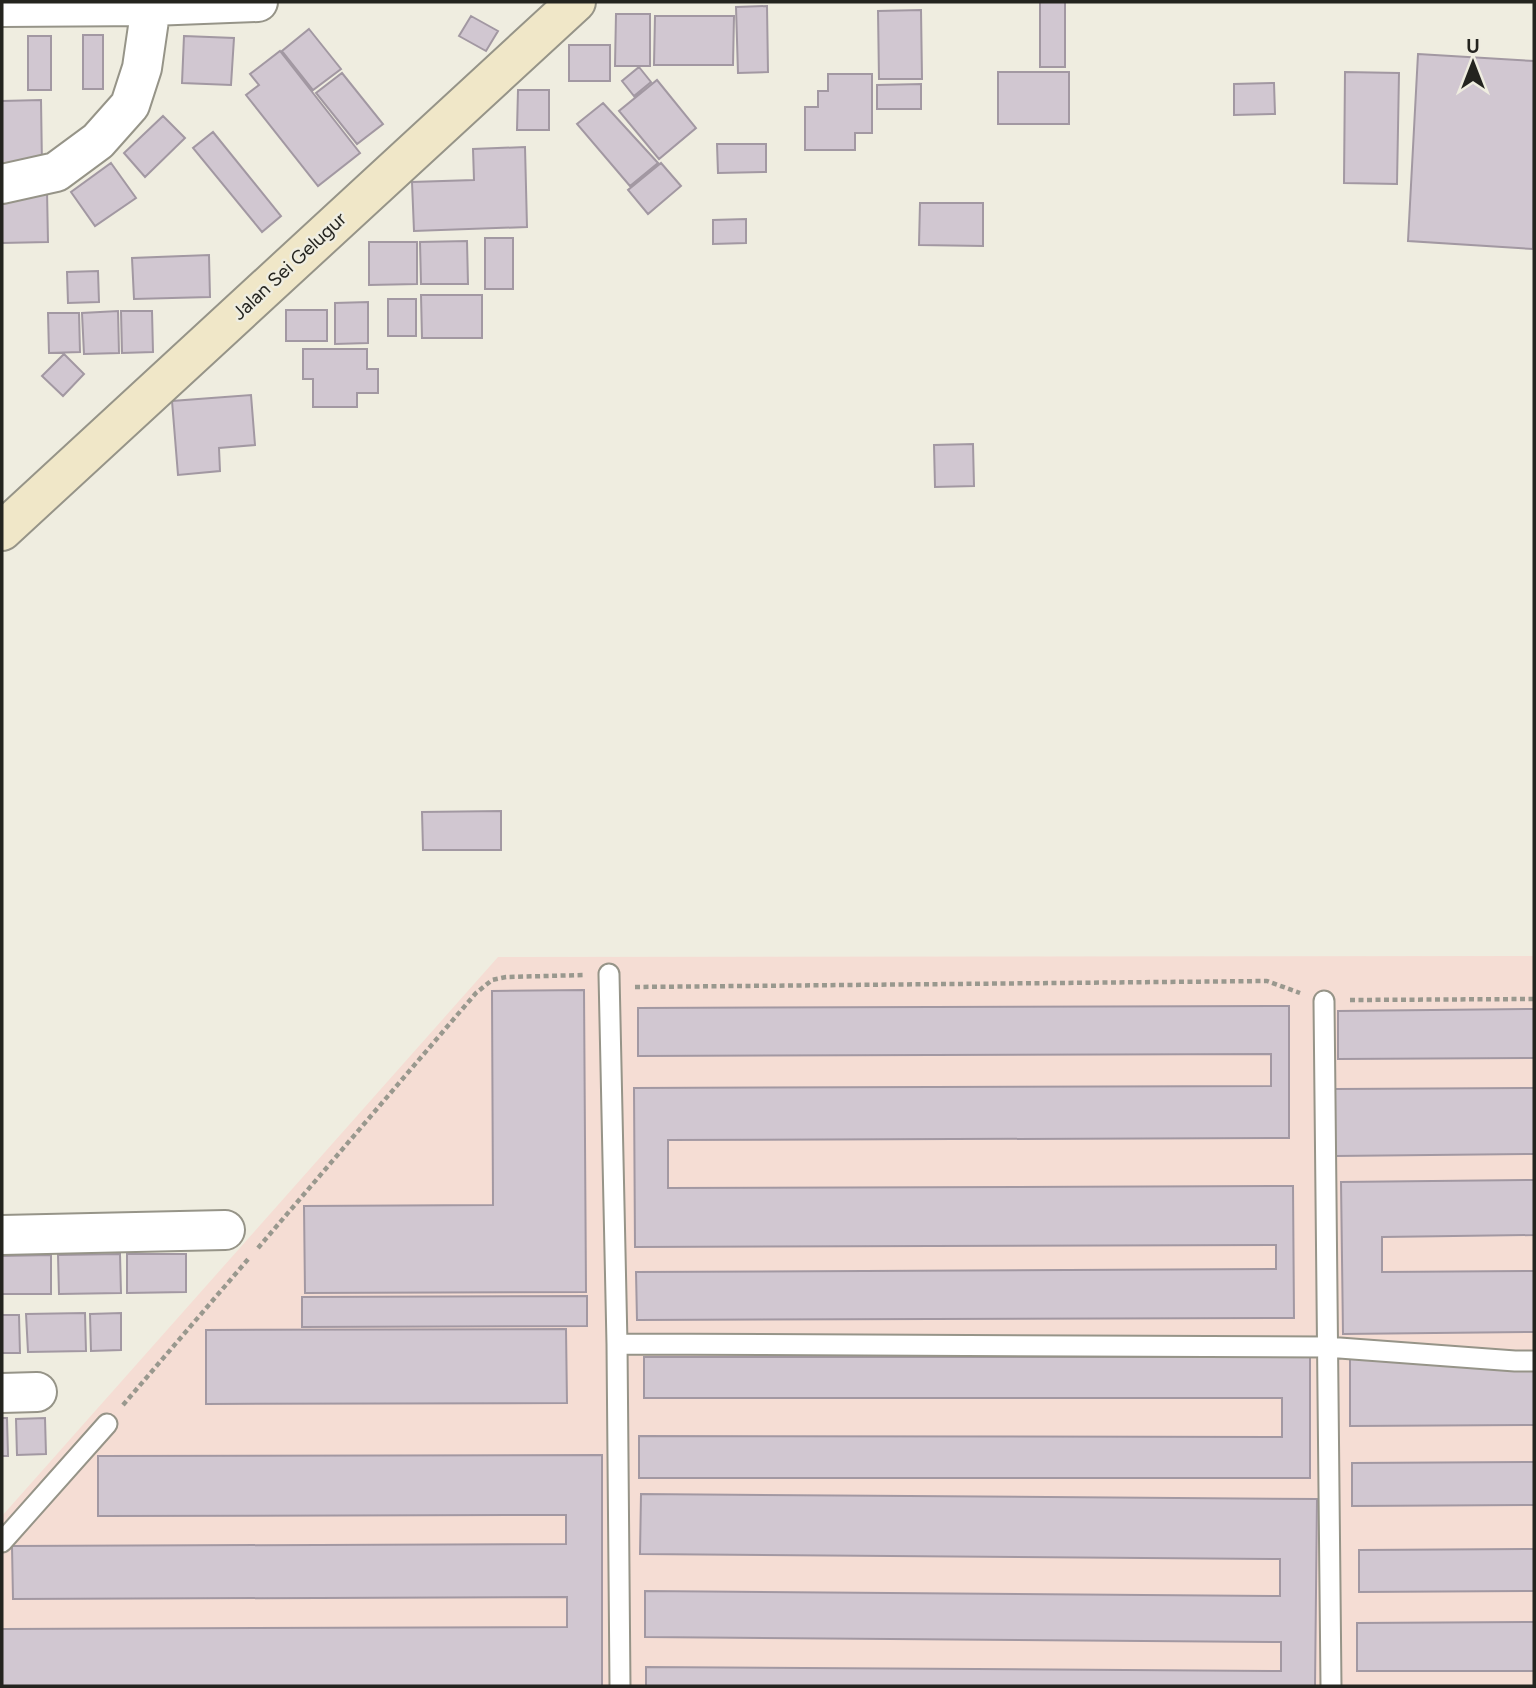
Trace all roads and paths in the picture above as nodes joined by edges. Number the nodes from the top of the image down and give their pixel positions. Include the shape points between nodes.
1 (227, 2) edge
2 (258, 2) edge
3 (576, 2) edge
4 (151, 6) junction
5 (2, 7) edge
6 (2, 184) edge
7 (2, 531) edge
8 (609, 974) junction
9 (1534, 999) edge
10 (1324, 1001) junction
11 (225, 1230) dead end
12 (2, 1235) edge
13 (617, 1344) junction
14 (1326, 1347) junction
15 (1534, 1361) edge
16 (107, 1424) joint
17 (2, 1542) edge
18 (620, 1686) edge
19 (1331, 1686) edge

1 - 2 street
1 - 4 street
3 - 7 main road, Jalan Sei Gelugur
4 - 5 street
4 - 6 street via 142,68 130,105 98,141 56,172
8 - 10 path via 628,987 1267,981
8 - 13 lane
8 - 16 path via 506,977 492,980 476,993
9 - 10 path
10 - 14 lane
11 - 12 street
13 - 14 lane
13 - 18 lane
14 - 15 lane
14 - 19 lane
16 - 17 lane

